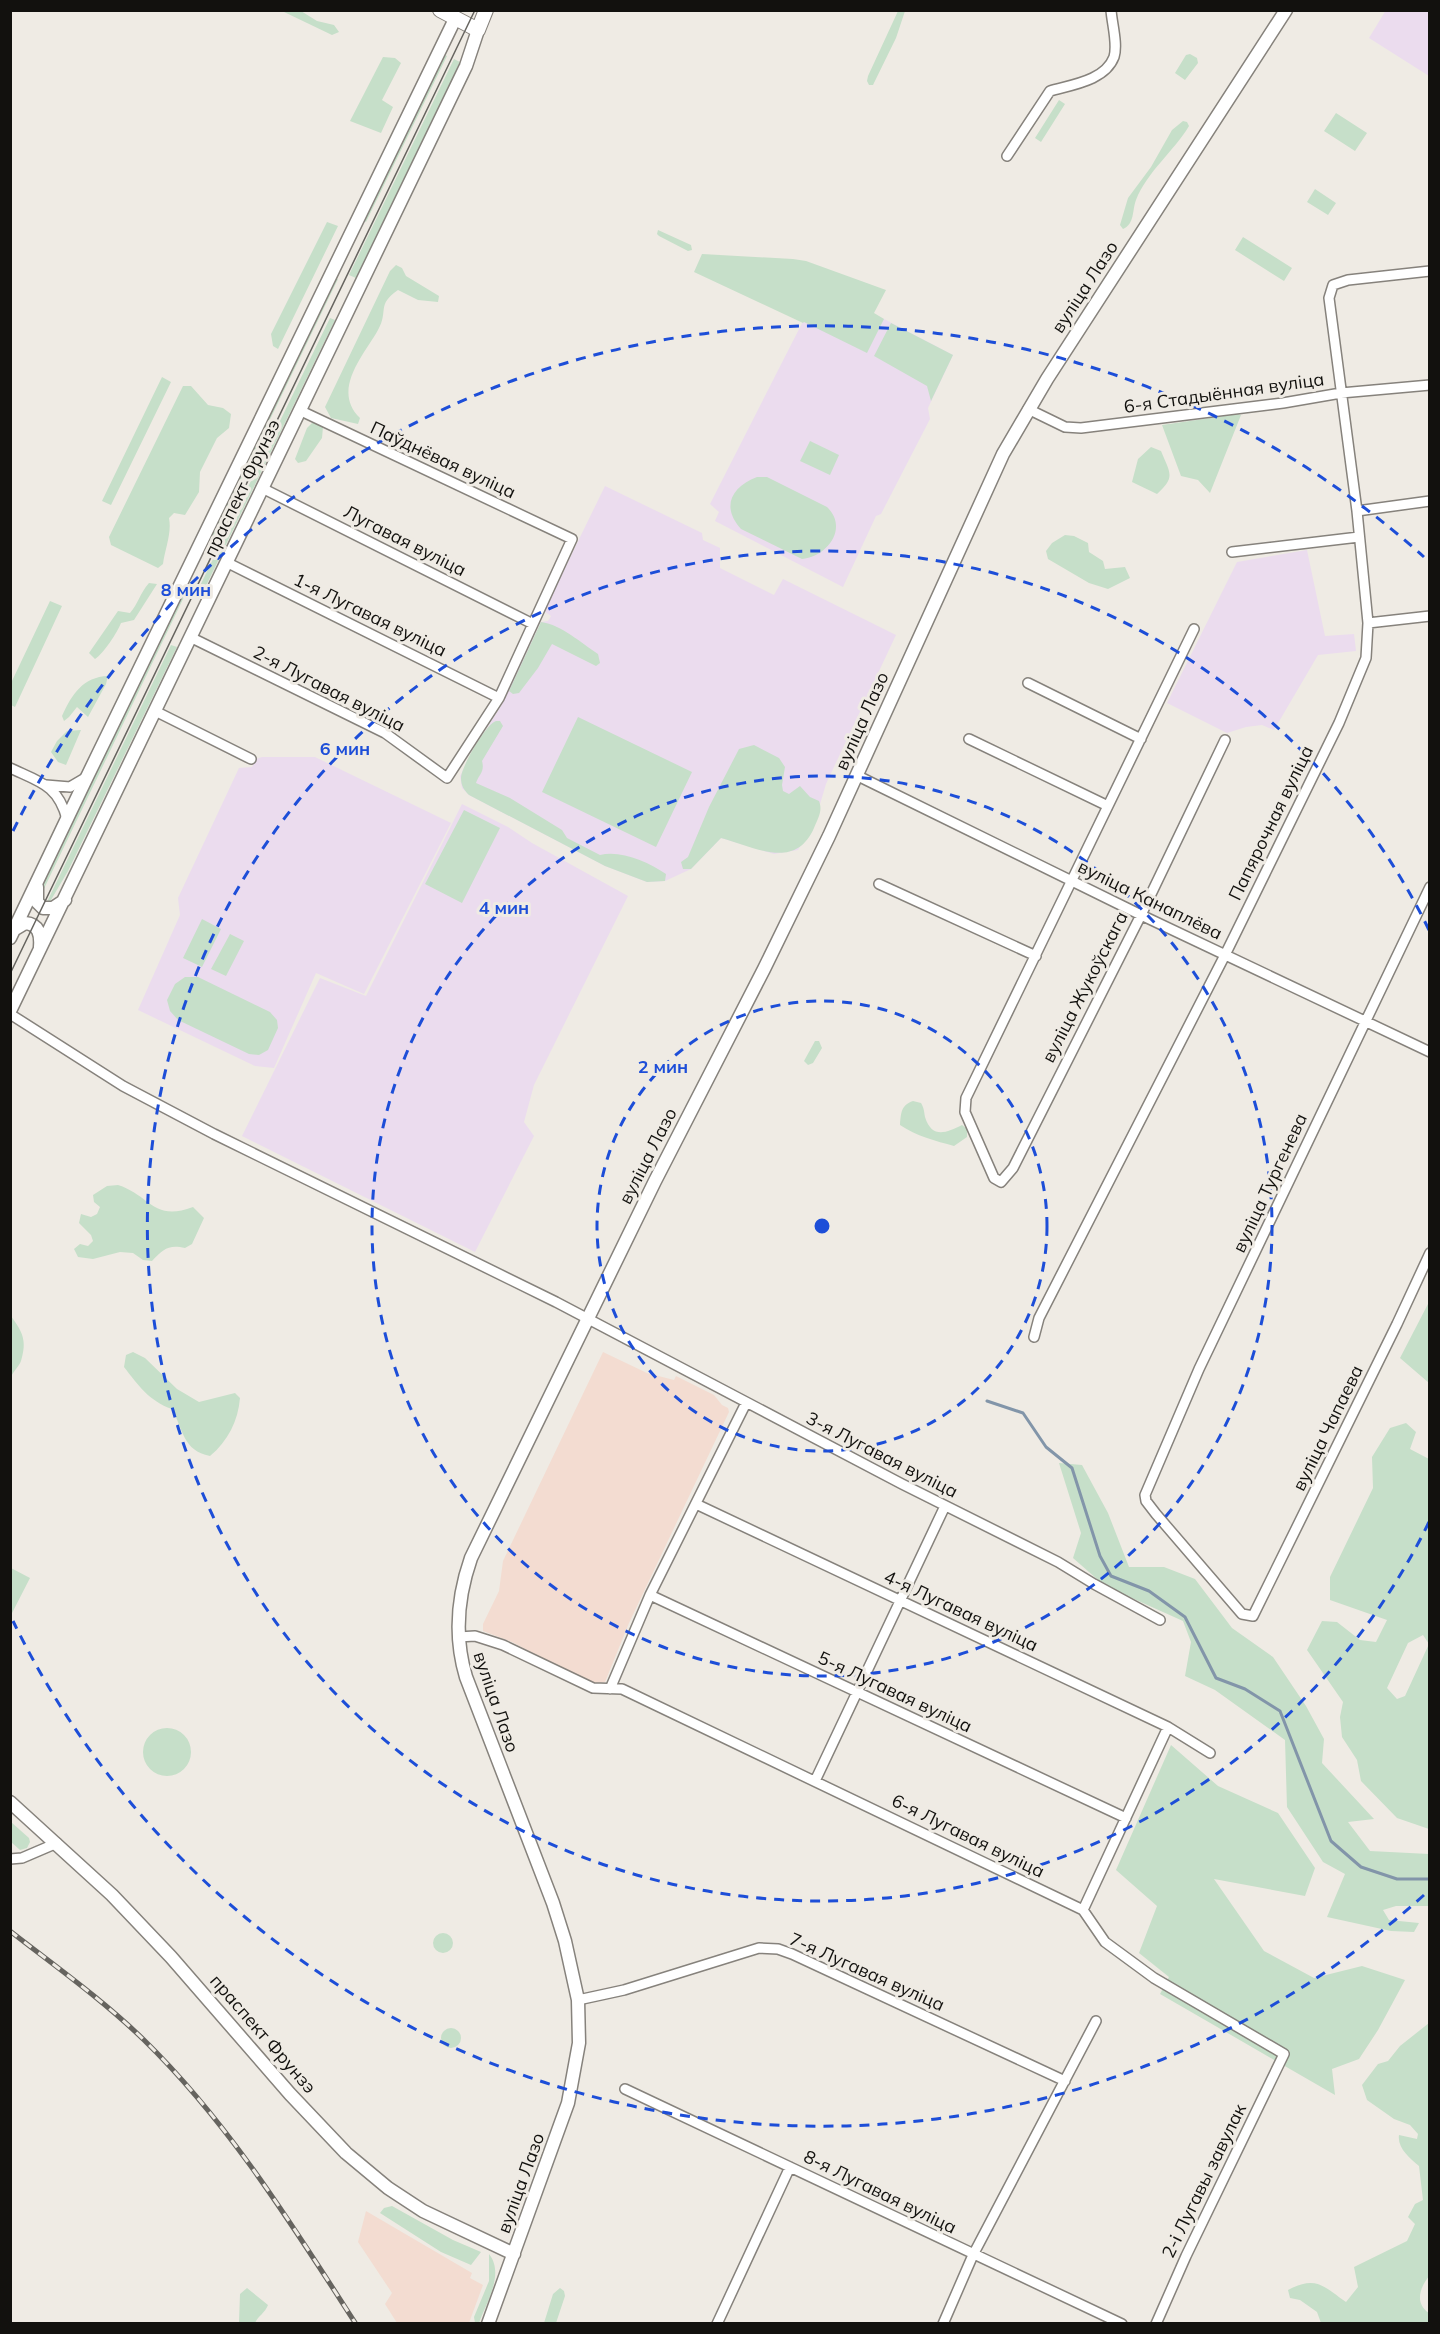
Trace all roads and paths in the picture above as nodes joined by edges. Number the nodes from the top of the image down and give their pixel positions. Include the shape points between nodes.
1 (440, 10) edge
2 (486, 10) edge
3 (1111, 10) edge
4 (1286, 10) edge
5 (457, 15) edge
6 (478, 30) junction
7 (1006, 156) dead end
8 (1430, 271) edge
9 (1430, 385) edge
10 (1341, 393) junction
11 (1028, 409) junction
12 (299, 410) junction
13 (262, 488) junction
14 (1430, 501) edge
15 (1358, 511) junction
16 (1359, 537) junction
17 (1232, 552) dead end
18 (226, 562) junction
19 (1430, 616) edge
20 (1368, 623) junction
21 (533, 624) junction
22 (1194, 629) dead end
23 (190, 637) junction
24 (1028, 683) dead end
25 (499, 698) junction
26 (155, 711) junction
27 (969, 739) dead end
28 (1141, 739) junction
29 (1225, 740) dead end
30 (251, 759) dead end
31 (10, 768) edge
32 (858, 776) junction
33 (87, 777) junction
34 (46, 785) junction
35 (1108, 806) junction
36 (67, 819) junction
37 (1072, 881) junction
38 (37, 883) junction
39 (879, 884) dead end
40 (1430, 887) edge
41 (65, 900) junction
42 (1141, 915) junction
43 (13, 933) edge
44 (40, 951) junction
45 (1225, 955) junction
46 (1036, 956) junction
47 (10, 1012) edge
48 (1365, 1023) junction
49 (1430, 1052) edge
50 (1430, 1253) edge
51 (588, 1319) junction
52 (1034, 1337) dead end
53 (747, 1403) junction
54 (696, 1504) junction
55 (945, 1506) junction
56 (650, 1595) junction
57 (898, 1600) junction
58 (1254, 1616) joint
59 (1160, 1620) dead end
60 (458, 1637) junction
61 (610, 1689) junction
62 (856, 1693) junction
63 (1168, 1727) junction
64 (1210, 1753) dead end
65 (815, 1780) junction
66 (10, 1802) edge
67 (1126, 1818) junction
68 (57, 1843) junction
69 (10, 1859) edge
70 (1083, 1910) junction
71 (578, 2000) junction
72 (1096, 2021) dead end
73 (1284, 2054) joint
74 (1065, 2081) junction
75 (625, 2089) dead end
76 (790, 2167) junction
77 (514, 2253) junction
78 (974, 2255) junction
79 (488, 2324) edge
80 (717, 2324) edge
81 (943, 2324) edge
82 (1122, 2324) edge
83 (1156, 2324) edge

1 - 5 main road
2 - 6 main road, праспект Фрунзэ
3 - 7 street via 1114,57 1090,79 1050,91
4 - 11 main road, вуліца Лазо
5 - 6 main road
5 - 33 main road, праспект Фрунзэ
6 - 12 main road, праспект Фрунзэ via 470,58
8 - 10 street, Папярочная вуліца via 1333,285 1329,298
9 - 10 street, 6-я Стадыённая вуліца
10 - 11 street, 6-я Стадыённая вуліца via 1081,428 1065,427
10 - 15 street, Папярочная вуліца
11 - 32 main road, вуліца Лазо via 991,478
12 - 13 main road, праспект Фрунзэ
12 - 21 street, Паўднёвая вуліца via 572,540
13 - 18 main road, праспект Фрунзэ
13 - 21 street, Лугавая вуліца
14 - 15 street
15 - 16 street, Папярочная вуліца
16 - 17 street
16 - 20 street, Папярочная вуліца
18 - 23 main road, праспект Фрунзэ
18 - 25 street, 1-я Лугавая вуліца
19 - 20 street
20 - 45 street, Папярочная вуліца via 1366,658 1359,680
21 - 25 street
22 - 28 street
23 - 25 street, 2-я Лугавая вуліца via 385,733 447,778
23 - 26 main road, праспект Фрунзэ
24 - 28 street
26 - 30 street
26 - 41 main road, праспект Фрунзэ
27 - 35 street
28 - 35 street
29 - 42 street, вуліца Жукоўскага
31 - 34 street
32 - 37 street, вуліца Канаплёва
32 - 51 main road, вуліца Лазо
33 - 34 street via 70,787
33 - 36 main road, праспект Фрунзэ
34 - 36 street via 62,803
35 - 37 street
36 - 38 main road, праспект Фрунзэ
37 - 42 street, вуліца Канаплёва
37 - 46 street
38 - 41 main road via 40,907 53,908
38 - 43 main road, праспект Фрунзэ
39 - 46 street
40 - 48 street, вуліца Тургенева
41 - 44 main road, праспект Фрунзэ
42 - 45 street, вуліца Канаплёва
42 - 46 street, вуліца Жукоўскага via 1013,1168 1001,1182 994,1178 965,1112 966,1098
43 - 44 main road via 25,923 34,926 40,932
44 - 47 main road, праспект Фрунзэ
45 - 48 street, вуліца Канаплёва
45 - 52 street, Папярочная вуліца via 1039,1318
47 - 51 street, 3-я Лугавая вуліца via 123,1086 194,1124
48 - 49 street, вуліца Канаплёва
48 - 58 street, вуліца Тургенева via 1199,1369 1145,1495 1156,1514 1242,1614
50 - 58 street, вуліца Чапаева
51 - 53 street, 3-я Лугавая вуліца
51 - 60 main road, вуліца Лазо via 472,1553 461,1593
53 - 54 street
53 - 55 street, 3-я Лугавая вуліца
54 - 56 street
54 - 57 street, 4-я Лугавая вуліца
55 - 57 street
55 - 59 street, 3-я Лугавая вуліца via 1058,1562
56 - 61 street
56 - 62 street, 5-я Лугавая вуліца
57 - 62 street
57 - 63 street, 4-я Лугавая вуліца
60 - 61 street, 6-я Лугавая вуліца via 485,1639 593,1688
60 - 71 main road, вуліца Лазо via 466,1677 556,1913
61 - 65 street, 6-я Лугавая вуліца via 622,1689
62 - 65 street
62 - 67 street, 5-я Лугавая вуліца
63 - 64 street, 4-я Лугавая вуліца
63 - 67 street
65 - 70 street, 6-я Лугавая вуліца
66 - 68 main road, праспект Фрунзэ
67 - 70 street
68 - 69 street
68 - 77 main road, праспект Фрунзэ via 171,1957 345,2153 423,2211
70 - 73 street, 6-я Лугавая вуліца via 1113,1948 1162,1983
71 - 74 street, 7-я Лугавая вуліца via 624,1990 759,1948 778,1949
71 - 77 main road, вуліца Лазо via 579,2043 568,2103
72 - 74 street
73 - 83 street, 2-і Лугавы завулак
74 - 78 street
75 - 76 street, 8-я Лугавая вуліца
76 - 78 street, 8-я Лугавая вуліца
76 - 80 street
77 - 79 main road, вуліца Лазо
78 - 81 street
78 - 82 street, 8-я Лугавая вуліца

